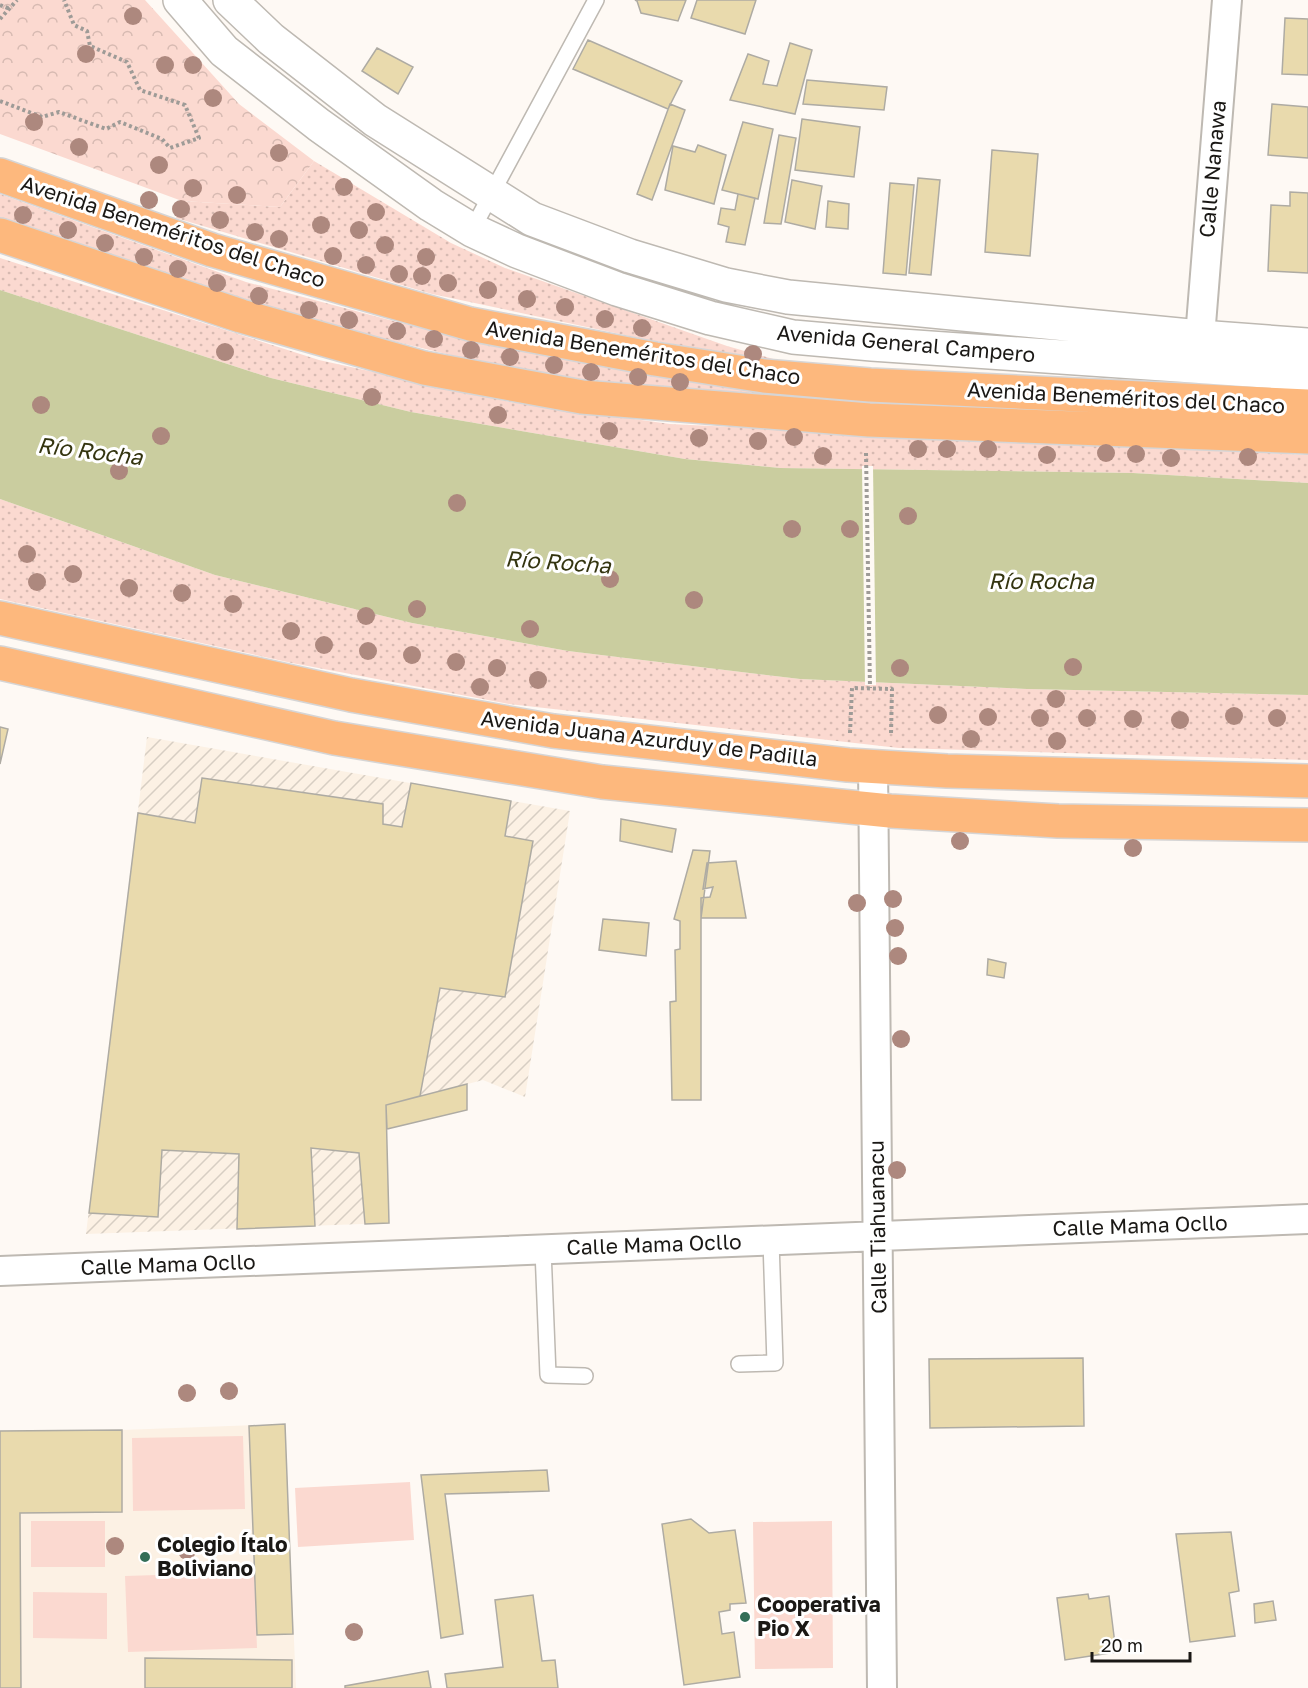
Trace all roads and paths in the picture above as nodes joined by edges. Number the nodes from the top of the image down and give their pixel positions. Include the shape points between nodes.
1 (17, 0) edge
2 (64, 0) edge
3 (180, 0) edge
4 (230, 0) edge
5 (596, 0) edge
6 (1227, 0) edge
7 (0, 4) edge
8 (10, 9) junction
9 (0, 20) edge
10 (0, 101) edge
11 (0, 174) edge
12 (492, 195) junction
13 (472, 230) junction
14 (0, 235) edge
15 (1200, 337) junction
16 (1308, 345) edge
17 (1308, 374) edge
18 (1308, 406) edge
19 (1308, 437) edge
20 (866, 453) dead end
21 (0, 618) edge
22 (0, 663) edge
23 (870, 688) junction
24 (891, 736) dead end
25 (849, 743) dead end
26 (873, 766) junction
27 (1308, 781) edge
28 (873, 810) junction
29 (1308, 825) edge
30 (1308, 1219) edge
31 (878, 1236) junction
32 (771, 1240) junction
33 (543, 1250) junction
34 (0, 1271) edge
35 (739, 1364) dead end
36 (585, 1376) dead end
37 (882, 1688) edge

1 - 8 path
2 - 10 path via 74,25 87,31 90,46 127,63 140,90 185,105 200,138 170,148 162,139 120,122 106,129 59,112 42,117
3 - 13 street, Avenida General Campero via 224,51 319,125
4 - 12 street, Avenida General Campero via 271,39 375,120
5 - 12 lane
6 - 15 street, Calle Nanawa
7 - 8 path
8 - 9 path
11 - 18 main road, Avenida Beneméritos del Chaco via 212,250 470,324 655,359 764,376 870,385
12 - 13 lane
12 - 15 street, Avenida General Campero via 532,219 630,256 726,285 788,297
13 - 17 street, Avenida General Campero via 617,290 710,318 793,337
14 - 19 main road, Avenida Beneméritos del Chaco via 241,316 424,368 582,397 869,420
15 - 16 street, Avenida General Campero
20 - 23 path
21 - 26 main road, Avenida Juana Azurduy de Padilla via 351,695 553,731
22 - 28 main road, Avenida Juana Azurduy de Padilla via 334,738 602,782
23 - 24 path via 892,689
23 - 25 path via 852,688
26 - 27 main road, Avenida Juana Azurduy de Padilla
26 - 28 street, Calle Tiahuanacu
28 - 29 main road, Avenida Juana Azurduy de Padilla via 1058,821
28 - 31 street, Calle Tiahuanacu
30 - 31 street, Calle Mama Ocllo
31 - 32 street, Calle Mama Ocllo
31 - 37 street, Calle Tiahuanacu
32 - 33 street, Calle Mama Ocllo
32 - 35 lane via 775,1364
33 - 34 street, Calle Mama Ocllo
33 - 36 lane via 548,1375

